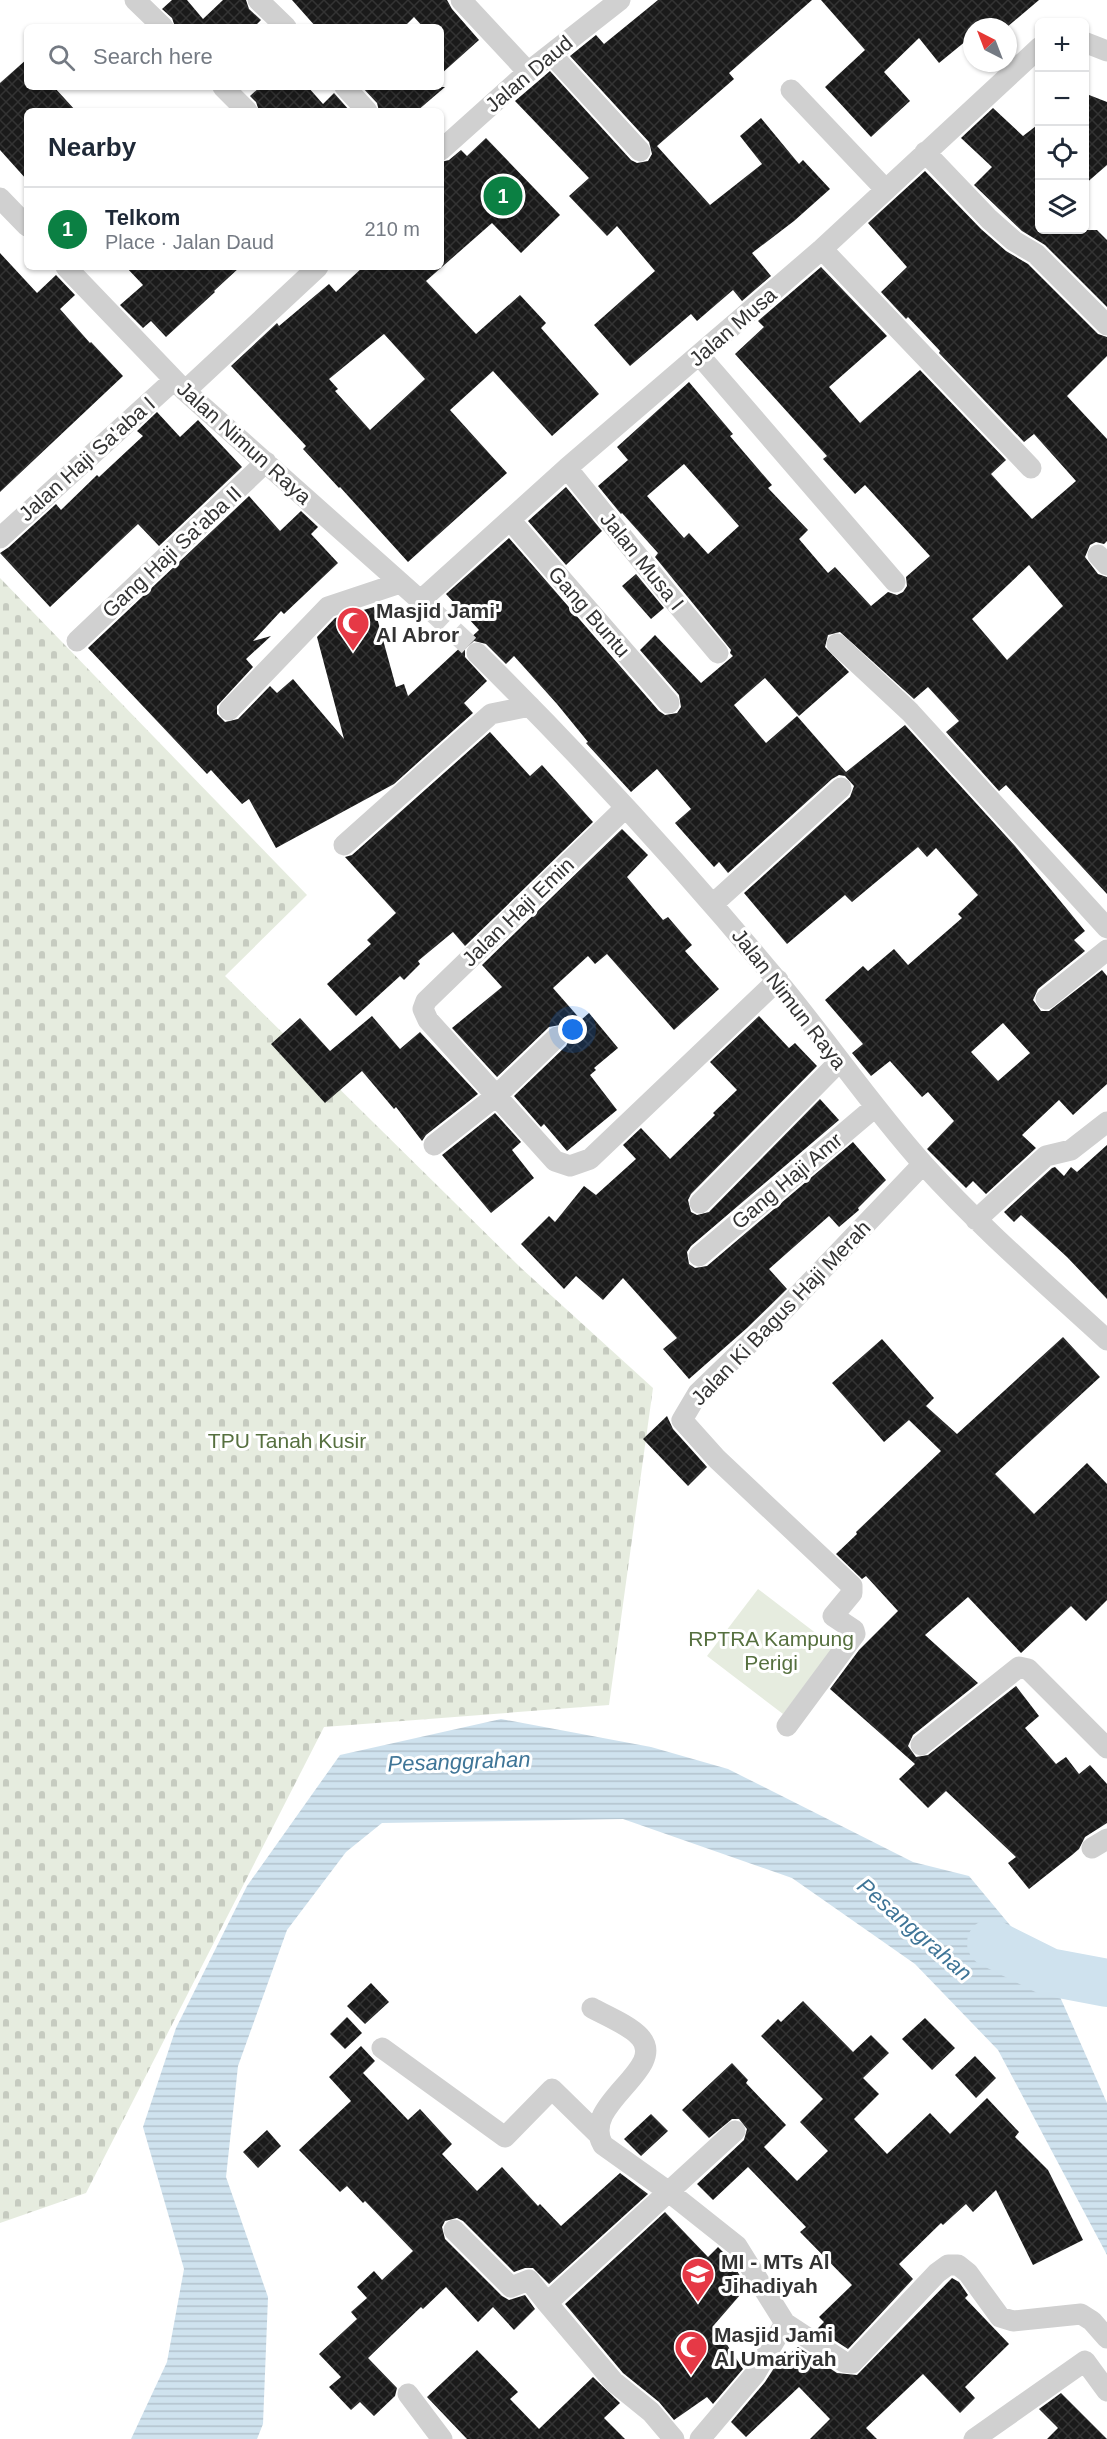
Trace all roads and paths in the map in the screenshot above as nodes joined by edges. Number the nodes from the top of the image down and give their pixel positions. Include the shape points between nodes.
1 (135, 0) edge
2 (258, 0) edge
3 (461, 0) edge
4 (620, 0) edge
5 (160, 24) edge
6 (283, 24) edge
7 (1089, 44) edge
8 (1107, 51) edge
9 (1035, 53) edge
10 (552, 55) junction
11 (528, 72) junction
12 (226, 90) edge
13 (348, 90) edge
14 (791, 90) dead end
15 (244, 108) edge
16 (364, 108) edge
17 (444, 147) edge
18 (640, 151) dead end
19 (925, 152) junction
20 (886, 190) junction
21 (0, 198) edge
22 (24, 223) edge
23 (822, 249) junction
24 (69, 270) edge
25 (315, 270) edge
26 (1107, 325) edge
27 (700, 356) junction
28 (180, 386) junction
29 (266, 462) junction
30 (567, 468) junction
31 (1031, 468) dead end
32 (510, 520) junction
33 (0, 538) edge
34 (895, 582) dead end
35 (400, 583) junction
36 (426, 605) joint
37 (77, 641) dead end
38 (837, 644) dead end
39 (477, 653) tunnel mouth
40 (718, 653) dead end
41 (669, 703) dead end
42 (530, 706) junction
43 (229, 710) dead end
44 (841, 788) dead end
45 (625, 808) junction
46 (344, 845) dead end
47 (713, 904) junction
48 (1107, 928) edge
49 (1107, 950) edge
50 (778, 980) junction
51 (1046, 999) dead end
52 (557, 1037) dead end
53 (839, 1062) junction
54 (496, 1096) junction
55 (875, 1107) junction
56 (1107, 1122) edge
57 (434, 1145) dead end
58 (923, 1164) junction
59 (700, 1203) dead end
60 (976, 1220) junction
61 (699, 1256) dead end
62 (1107, 1340) edge
63 (787, 1726) dead end
64 (921, 1745) dead end
65 (1107, 1748) edge
66 (592, 2008) dead end
67 (382, 2048) dead end
68 (735, 2131) dead end
69 (598, 2134) junction
70 (669, 2192) junction
71 (454, 2230) dead end
72 (547, 2303) junction
73 (785, 2323) junction
74 (1107, 2338) edge
75 (1107, 2391) edge
76 (408, 2394) dead end
77 (442, 2439) edge
78 (674, 2439) edge
79 (700, 2439) edge
80 (974, 2439) edge

1 - 5 street
2 - 6 street
3 - 11 street
4 - 10 street, Jalan Daud
7 - 8 street
9 - 19 street, Jalan Musa
10 - 11 street, Jalan Daud
10 - 18 street
11 - 17 street, Jalan Daud
12 - 15 street
13 - 16 street
14 - 20 street
19 - 20 street, Jalan Musa
19 - 26 street via 989,219 1036,254
20 - 23 street, Jalan Musa
21 - 22 street
23 - 27 street, Jalan Musa
23 - 31 street
24 - 28 street, Jalan Nimun Raya
25 - 28 street
27 - 30 street, Jalan Musa
27 - 34 street
28 - 29 street, Jalan Nimun Raya
28 - 33 street, Jalan Haji Sa'aba I
29 - 35 street, Jalan Nimun Raya
29 - 37 street, Gang Haji Sa'aba II
30 - 32 street, Jalan Musa
30 - 40 street, Jalan Musa I
32 - 36 street, Jalan Musa
32 - 41 street, Gang Buntu
35 - 36 street, Jalan Nimun Raya
35 - 43 street via 328,607
38 - 48 street via 910,712
39 - 42 street, Jalan Nimun Raya
42 - 45 street, Jalan Nimun Raya
42 - 46 street via 491,714
44 - 47 street
45 - 47 street, Jalan Nimun Raya
45 - 54 street, Jalan Haji Emin via 426,1001 423,1010 428,1020
47 - 50 street, Jalan Nimun Raya
49 - 51 street
50 - 53 street, Jalan Nimun Raya
50 - 54 street via 590,1159 580,1164 570,1166 555,1161
52 - 54 street
53 - 55 street, Jalan Nimun Raya
53 - 59 street
54 - 57 street
55 - 58 street, Jalan Nimun Raya
55 - 61 street, Gang Haji Amr
56 - 60 street via 1071,1150 1046,1156
58 - 60 street, Jalan Nimun Raya
58 - 63 street, Jalan Ki Bagus Haji Merah via 782,1313 698,1393 682,1420 717,1459 852,1586 852,1593 833,1616 855,1634
60 - 62 street, Jalan Nimun Raya
64 - 65 street via 1019,1667 1028,1669
66 - 69 street via 639,2035 646,2045 638,2070 600,2117
67 - 69 street via 505,2137 552,2089
68 - 70 street
69 - 70 street via 603,2145
70 - 72 street
70 - 73 street via 737,2246
71 - 72 street via 512,2287 529,2280
72 - 78 street via 614,2382 651,2412
73 - 74 street via 844,2362 852,2363 937,2273 948,2265 958,2265 1000,2317 1013,2321 1081,2314
73 - 79 street via 755,2374
75 - 80 street via 1085,2361
76 - 77 street

